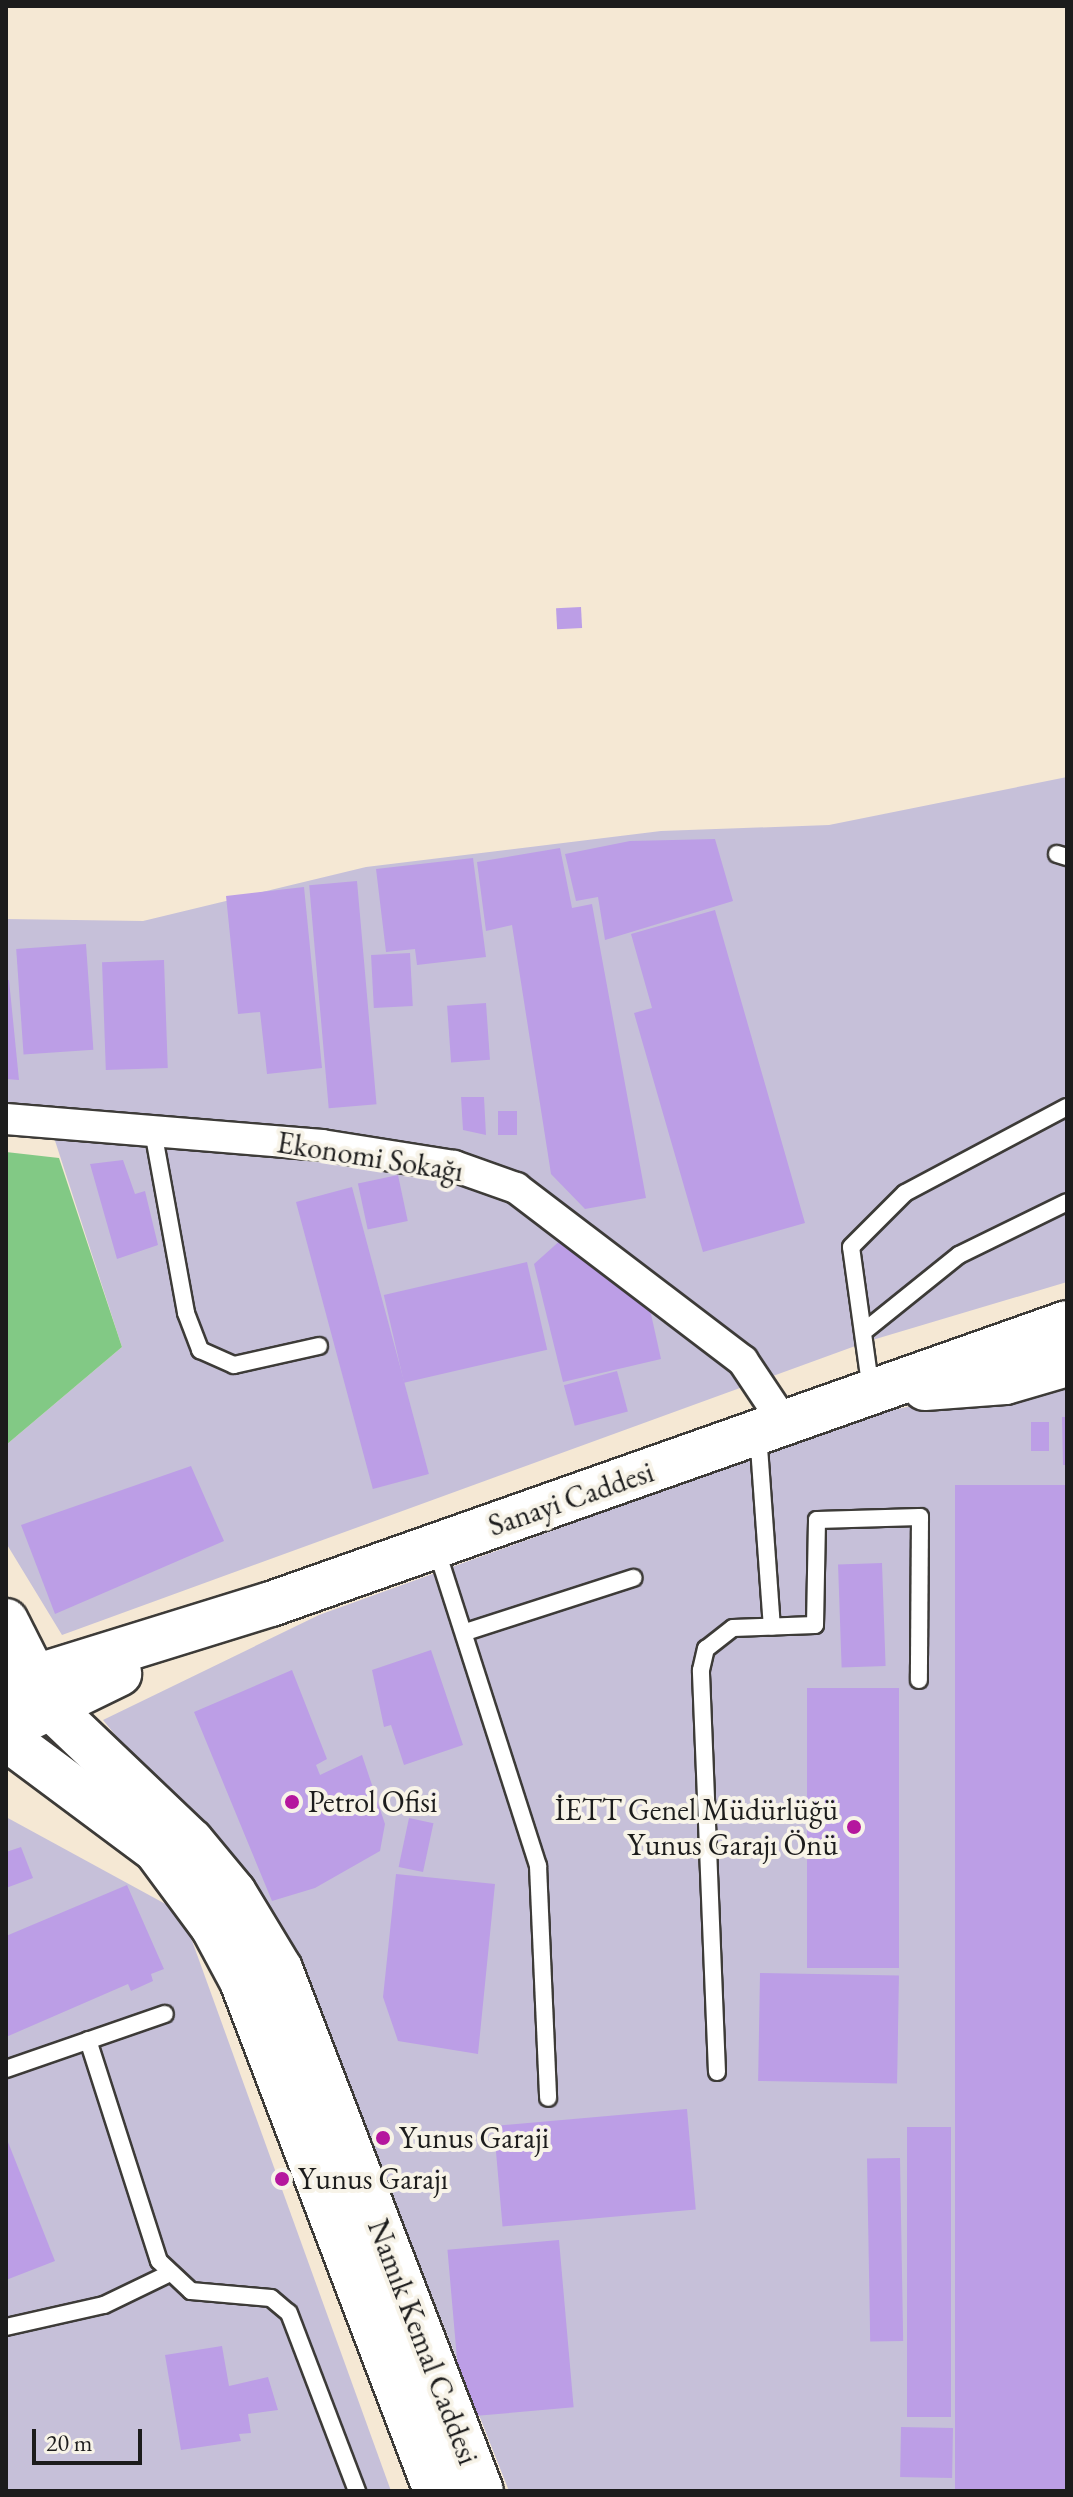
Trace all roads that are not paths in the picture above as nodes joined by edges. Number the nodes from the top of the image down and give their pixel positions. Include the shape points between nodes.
1 (1067, 1107) edge
2 (6, 1119) edge
3 (153, 1131) junction
4 (1067, 1202) edge
5 (1067, 1323) edge
6 (867, 1329) junction
7 (319, 1346) dead end
8 (1067, 1364) edge
9 (871, 1393) junction
10 (772, 1428) junction
11 (436, 1546) junction
12 (633, 1578) dead end
13 (6, 1621) edge
14 (772, 1626) junction
15 (466, 1632) junction
16 (919, 1680) dead end
17 (29, 1689) edge
18 (6, 1729) edge
19 (6, 1738) edge
20 (261, 1975) junction
21 (165, 2014) dead end
22 (88, 2040) junction
23 (6, 2069) edge
24 (717, 2072) dead end
25 (548, 2098) dead end
26 (168, 2274) junction
27 (6, 2327) edge
28 (357, 2491) edge
29 (436, 2491) edge
30 (481, 2491) edge

1 - 6 lane via 905,1193 870,1221 851,1247
2 - 3 street, Ekonomi Sokağı
3 - 7 lane via 186,1313 200,1350 234,1365
3 - 10 street, Ekonomi Sokağı via 439,1163 516,1188 743,1361
4 - 6 lane via 959,1255
5 - 9 street, Sanayi Caddesi
6 - 9 lane
8 - 9 street, Sanayi Caddesi via 1005,1382
9 - 10 street, Sanayi Caddesi
10 - 11 street, Sanayi Caddesi
10 - 14 lane
11 - 15 lane
11 - 17 street, Sanayi Caddesi
12 - 15 lane
13 - 17 street
14 - 16 lane via 815,1625 817,1520 920,1517
14 - 24 lane via 722,1633 706,1649 701,1670
15 - 25 lane via 538,1866
17 - 18 street, Sanayi Caddesi
17 - 20 street, Namık Kemal Caddesi via 191,1841 234,1893
19 - 20 street, Namık Kemal Caddesi via 156,1850
20 - 29 street, Namık Kemal Caddesi
20 - 30 street, Namık Kemal Caddesi
21 - 22 lane
22 - 23 lane
22 - 26 lane
26 - 27 lane via 104,2305
26 - 28 lane via 204,2295 271,2298 289,2313

